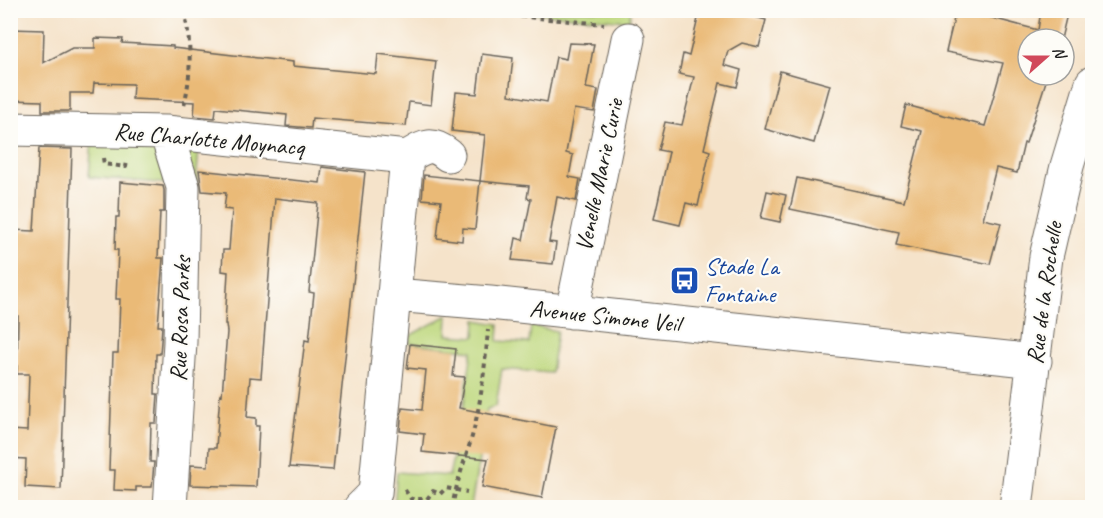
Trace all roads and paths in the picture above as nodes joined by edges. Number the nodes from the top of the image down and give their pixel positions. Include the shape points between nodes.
1 (184, 10) edge
2 (449, 10) edge
3 (620, 32) joint
4 (1092, 87) edge
5 (10, 129) edge
6 (166, 132) junction
7 (448, 155) dead end
8 (407, 157) junction
9 (394, 295) junction
10 (490, 303) junction
11 (572, 312) junction
12 (1035, 361) junction
13 (455, 490) junction
14 (467, 492) dead end
15 (170, 507) edge
16 (360, 507) edge
17 (427, 507) edge
18 (452, 507) edge
19 (1016, 507) edge

1 - 6 path via 190,45 187,91 180,118
2 - 3 path
3 - 11 street, Venelle Marie Curie
4 - 12 street, Rue de la Rochelle via 1054,218 1040,298
5 - 6 street, Rue Charlotte Moynacq
6 - 8 street, Rue Charlotte Moynacq
6 - 15 street, Rue Rosa Parks via 183,187 180,342
7 - 8 street, Rue Charlotte Moynacq via 429,146
8 - 9 street
9 - 10 street, Avenue Simone Veil
9 - 16 street via 375,494
10 - 11 street, Avenue Simone Veil
10 - 13 path via 484,375 471,439
11 - 12 street, Avenue Simone Veil
12 - 19 street, Rue de la Rochelle
13 - 14 path
13 - 17 path via 446,488 440,494 434,491 427,499
13 - 18 path

